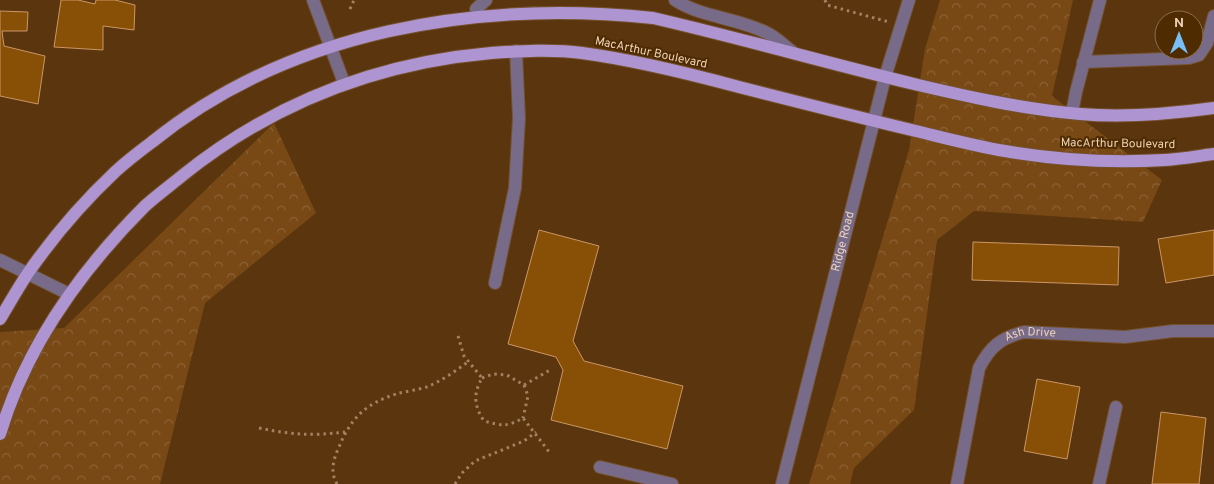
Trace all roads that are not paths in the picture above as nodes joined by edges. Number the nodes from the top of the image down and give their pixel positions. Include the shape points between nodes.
1 (313, 0) edge
2 (675, 0) edge
3 (909, 0) edge
4 (1100, 0) edge
5 (481, 5) edge
6 (1214, 16) edge
7 (329, 41) junction
8 (516, 51) junction
9 (794, 54) junction
10 (1083, 62) junction
11 (885, 77) junction
12 (344, 83) junction
13 (1214, 108) edge
14 (1072, 113) junction
15 (874, 121) junction
16 (1214, 154) edge
17 (0, 260) edge
18 (27, 274) junction
19 (495, 283) dead end
20 (69, 294) junction
21 (0, 319) edge
22 (1214, 331) edge
23 (1116, 407) dead end
24 (0, 434) edge
25 (600, 467) dead end
26 (672, 484) edge
27 (782, 484) edge
28 (957, 484) edge
29 (1099, 484) edge

1 - 7 street
2 - 9 street via 770,34
3 - 11 street, Ridge Road
4 - 10 street
5 - 7 main road via 388,23
5 - 9 main road via 583,7 650,18
6 - 10 street via 1207,43 1199,55
7 - 12 street
7 - 18 main road via 226,90 171,126 117,170 69,220
8 - 12 main road, MacArthur Boulevard via 455,56
8 - 15 main road, MacArthur Boulevard via 579,53 641,62
8 - 19 street via 515,188
9 - 11 main road
10 - 14 street
11 - 14 main road via 1012,106
11 - 15 street, Ridge Road
12 - 20 main road, MacArthur Boulevard via 249,129 198,163 148,204 107,246
13 - 14 main road via 1164,115
15 - 16 main road, MacArthur Boulevard via 1004,151 1079,160 1167,160
15 - 27 street, Ridge Road
17 - 18 street
18 - 20 street
18 - 21 main road
20 - 24 main road, MacArthur Boulevard via 36,347 8,408
22 - 28 street, Ash Drive via 1173,331 1125,337 1024,332 1010,336 986,355 979,368
23 - 29 street
25 - 26 street

